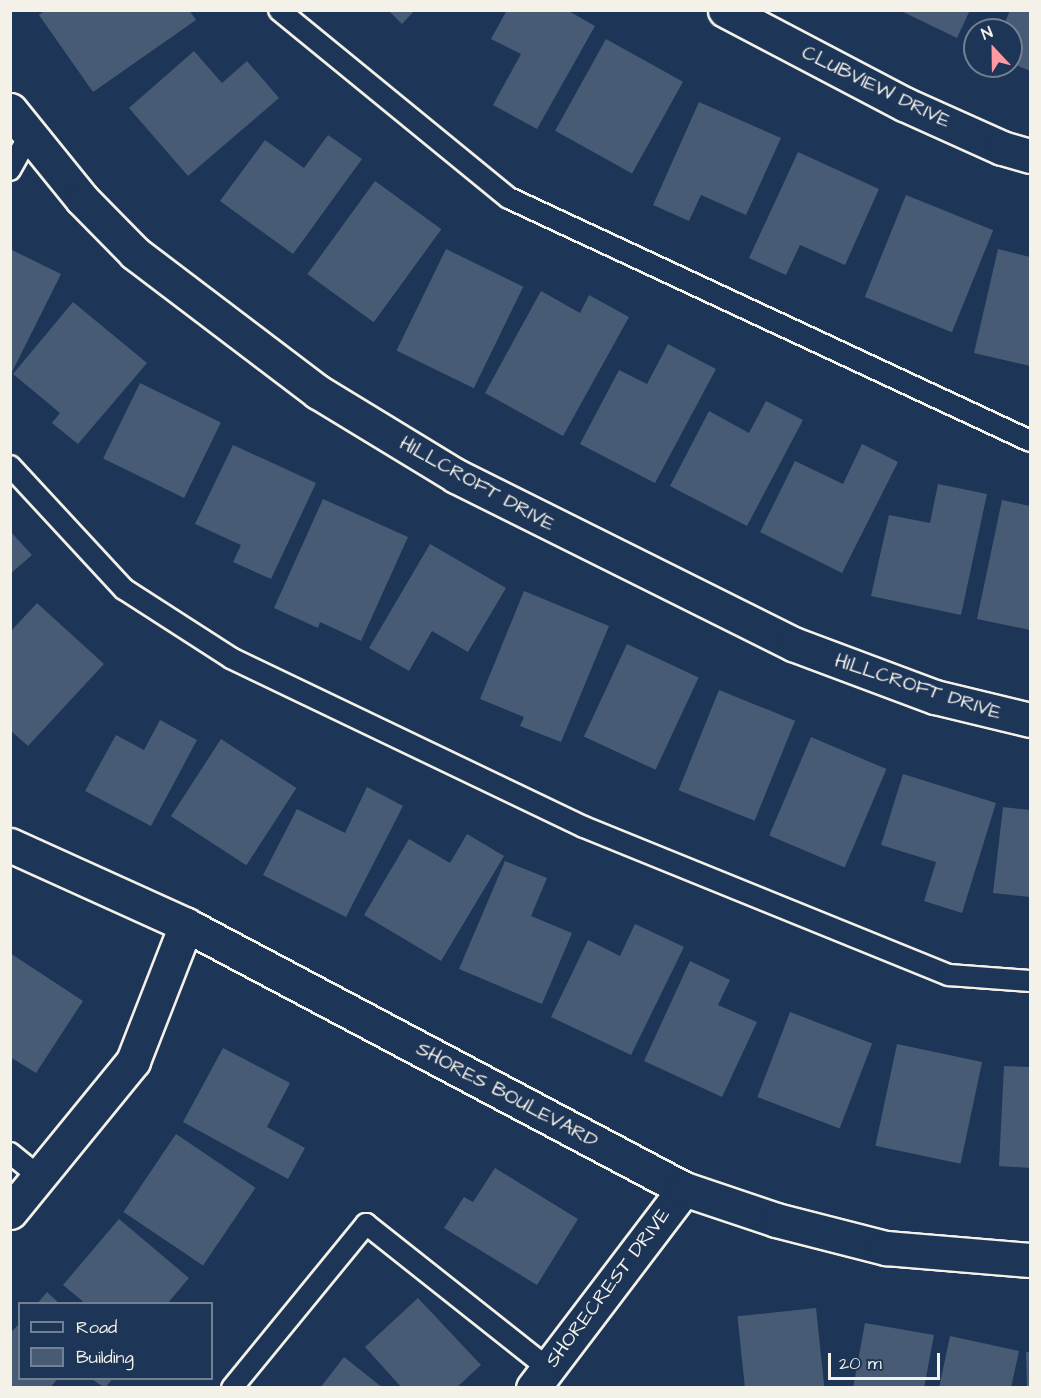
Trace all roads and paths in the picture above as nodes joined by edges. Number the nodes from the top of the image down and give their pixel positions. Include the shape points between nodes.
1 (279, 10) edge
2 (725, 10) edge
3 (20, 122) edge
4 (1030, 156) edge
5 (10, 170) edge
6 (1030, 441) edge
7 (10, 466) edge
8 (1030, 720) edge
9 (10, 845) edge
10 (186, 925) junction
11 (1030, 981) edge
12 (10, 1154) edge
13 (40, 1177) junction
14 (684, 1189) junction
15 (10, 1212) edge
16 (1030, 1260) edge
17 (540, 1378) edge
18 (232, 1388) edge

1 - 6 lane via 509,198
2 - 4 street, CLUBVIEW DRIVE via 904,104 1002,148
3 - 5 lane
3 - 8 street, HILLCROFT DRIVE via 82,199 135,253 318,392 456,476 793,644 935,697
7 - 11 lane via 124,589 231,658 584,827 949,975
9 - 10 street, SHORES BOULEVARD
10 - 13 street via 133,1061
10 - 14 street, SHORES BOULEVARD
12 - 13 lane
13 - 15 street
14 - 16 street, SHORES BOULEVARD via 776,1220 886,1248
14 - 17 street, SHORECREST DRIVE
17 - 18 lane via 366,1224

